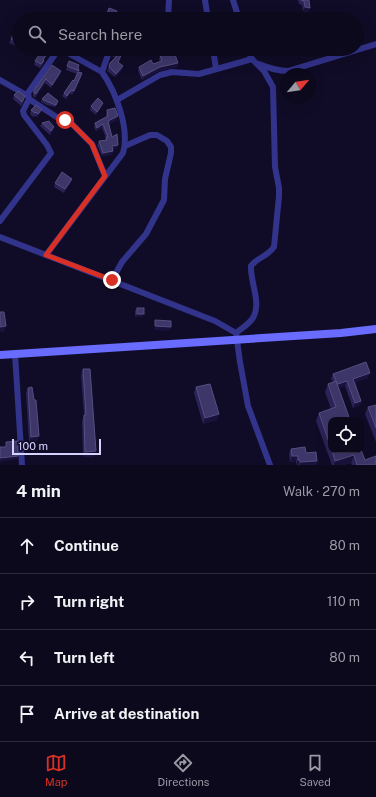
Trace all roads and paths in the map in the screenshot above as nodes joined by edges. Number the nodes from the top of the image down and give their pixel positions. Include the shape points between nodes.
1 (169, 0) edge
2 (205, 0) edge
3 (233, 0) edge
4 (168, 12) edge
5 (207, 12) edge
6 (237, 12) edge
7 (376, 44) edge
8 (364, 48) edge
9 (54, 56) edge
10 (73, 56) edge
11 (108, 56) edge
12 (214, 56) edge
13 (251, 56) edge
14 (337, 56) edge
15 (254, 61) junction
16 (216, 69) junction
17 (102, 72) junction
18 (0, 80) edge
19 (29, 97) junction
20 (117, 100) junction
21 (125, 146) junction
22 (105, 176) junction
23 (0, 220) edge
24 (0, 237) edge
25 (46, 255) junction
26 (112, 280) junction
27 (376, 328) edge
28 (237, 337) junction
29 (15, 354) junction
30 (0, 356) edge
31 (22, 465) edge
32 (270, 465) edge

1 - 4 street
2 - 5 street
3 - 6 street
7 - 8 street
9 - 19 street via 28,93
10 - 17 street
11 - 17 street
12 - 16 street
13 - 15 street
14 - 15 street via 288,71 268,68
15 - 16 street
15 - 28 street via 273,87 275,167 279,196 274,248 251,266 256,301 254,316
16 - 20 street via 199,74 172,72 160,75
17 - 20 street
18 - 19 street
19 - 22 street via 58,118 68,121 90,140
19 - 23 street via 23,111 24,116 48,145 51,153
20 - 21 street
21 - 22 street via 119,159
21 - 26 street via 150,135 157,135 168,141 171,152 165,179 164,200 146,234 122,262
22 - 25 street
24 - 25 street
25 - 26 street
26 - 28 street via 215,321
27 - 28 street via 341,333
28 - 29 street
28 - 32 street via 248,406
29 - 30 street
29 - 31 street

